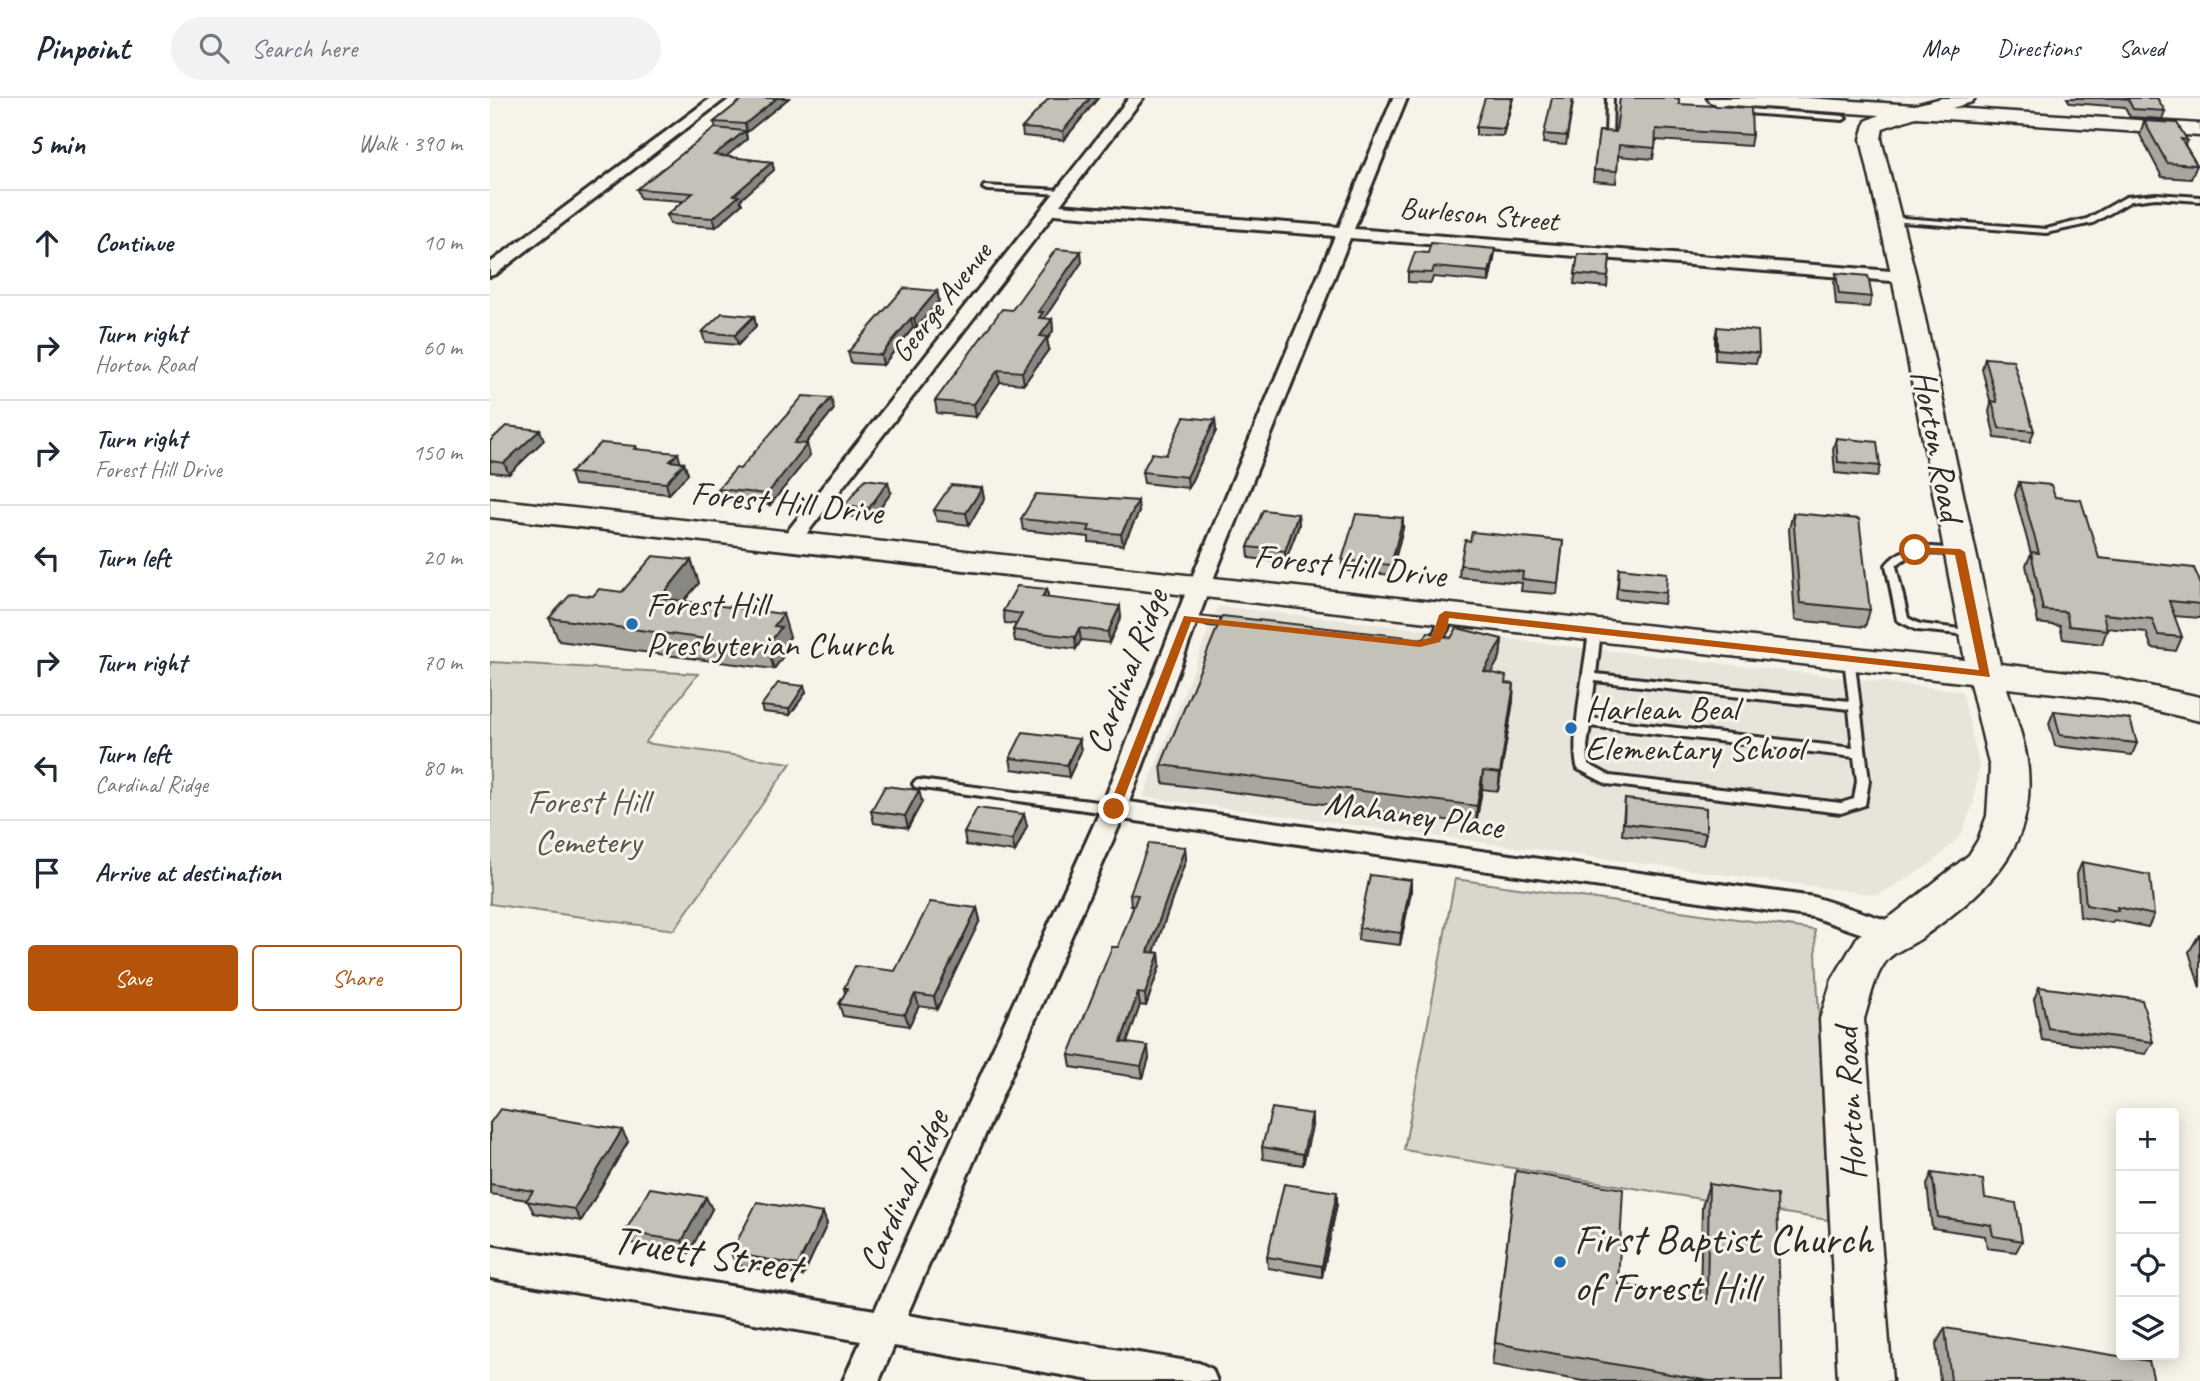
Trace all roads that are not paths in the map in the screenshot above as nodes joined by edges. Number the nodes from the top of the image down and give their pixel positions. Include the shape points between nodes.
1 (719, 98) edge
2 (1136, 98) edge
3 (1400, 98) edge
4 (1610, 98) edge
5 (1965, 98) edge
6 (1715, 103) edge
7 (1911, 112) junction
8 (1843, 118) dead end
9 (2200, 130) edge
10 (1609, 138) edge
11 (987, 188) dead end
12 (1062, 192) junction
13 (2200, 199) edge
14 (1049, 209) junction
15 (1890, 219) junction
16 (1345, 232) junction
17 (490, 271) edge
18 (1904, 277) junction
19 (490, 508) edge
20 (790, 541) junction
21 (1960, 552) junction
22 (1199, 587) junction
23 (1445, 615) junction
24 (1187, 618) junction
25 (1242, 625) edge
26 (1595, 631) junction
27 (1976, 634) junction
28 (1420, 644) edge
29 (1850, 659) junction
30 (1986, 674) junction
31 (1589, 677) junction
32 (1855, 706) junction
33 (2200, 709) edge
34 (1584, 721) junction
35 (1860, 752) junction
36 (919, 784) dead end
37 (1114, 809) junction
38 (1895, 934) junction
39 (490, 1262) edge
40 (884, 1327) junction
41 (861, 1381) edge
42 (1199, 1381) edge
43 (1865, 1381) edge

1 - 17 street
2 - 12 street, George Avenue
3 - 16 street, Cardinal Ridge
4 - 10 lane
5 - 7 street, Horton Road
6 - 7 street
6 - 8 lane
7 - 9 street
7 - 15 street, Horton Road via 1879,121 1871,130
11 - 12 lane
12 - 14 street, George Avenue
13 - 15 lane via 2156,196 2129,200 2090,221 2046,231
14 - 16 street, Burleson Street
14 - 20 street, George Avenue
15 - 18 street, Horton Road
16 - 18 street, Burleson Street
16 - 22 street, Cardinal Ridge
18 - 21 street, Horton Road
19 - 20 street, Forest Hill Drive
20 - 22 street, Forest Hill Drive
21 - 27 street, Horton Road
21 - 27 lane via 1915,550 1898,555 1891,565 1903,620 1917,627
22 - 23 street, Forest Hill Drive
22 - 24 street, Cardinal Ridge
23 - 26 street, Forest Hill Drive
23 - 28 lane via 1436,639
24 - 25 lane
24 - 37 street, Cardinal Ridge
26 - 29 street, Forest Hill Drive
26 - 31 lane
27 - 30 street, Horton Road
29 - 30 street, Forest Hill Drive
29 - 32 lane
30 - 33 street, Forest Hill Drive via 2103,687
30 - 38 street, Horton Road via 2009,768 2006,816 1997,844 1983,865
31 - 32 lane
31 - 34 lane
32 - 35 lane
34 - 35 lane
34 - 35 lane via 1582,766 1607,780 1827,807 1860,802
36 - 37 lane, Mahaney Place
37 - 38 street, Mahaney Place via 1814,907
37 - 40 street, Cardinal Ridge
38 - 43 street, Horton Road via 1873,947 1854,980 1842,1019
39 - 40 street, Truett Street
40 - 41 street, Cardinal Ridge
40 - 42 street, Truett Street

